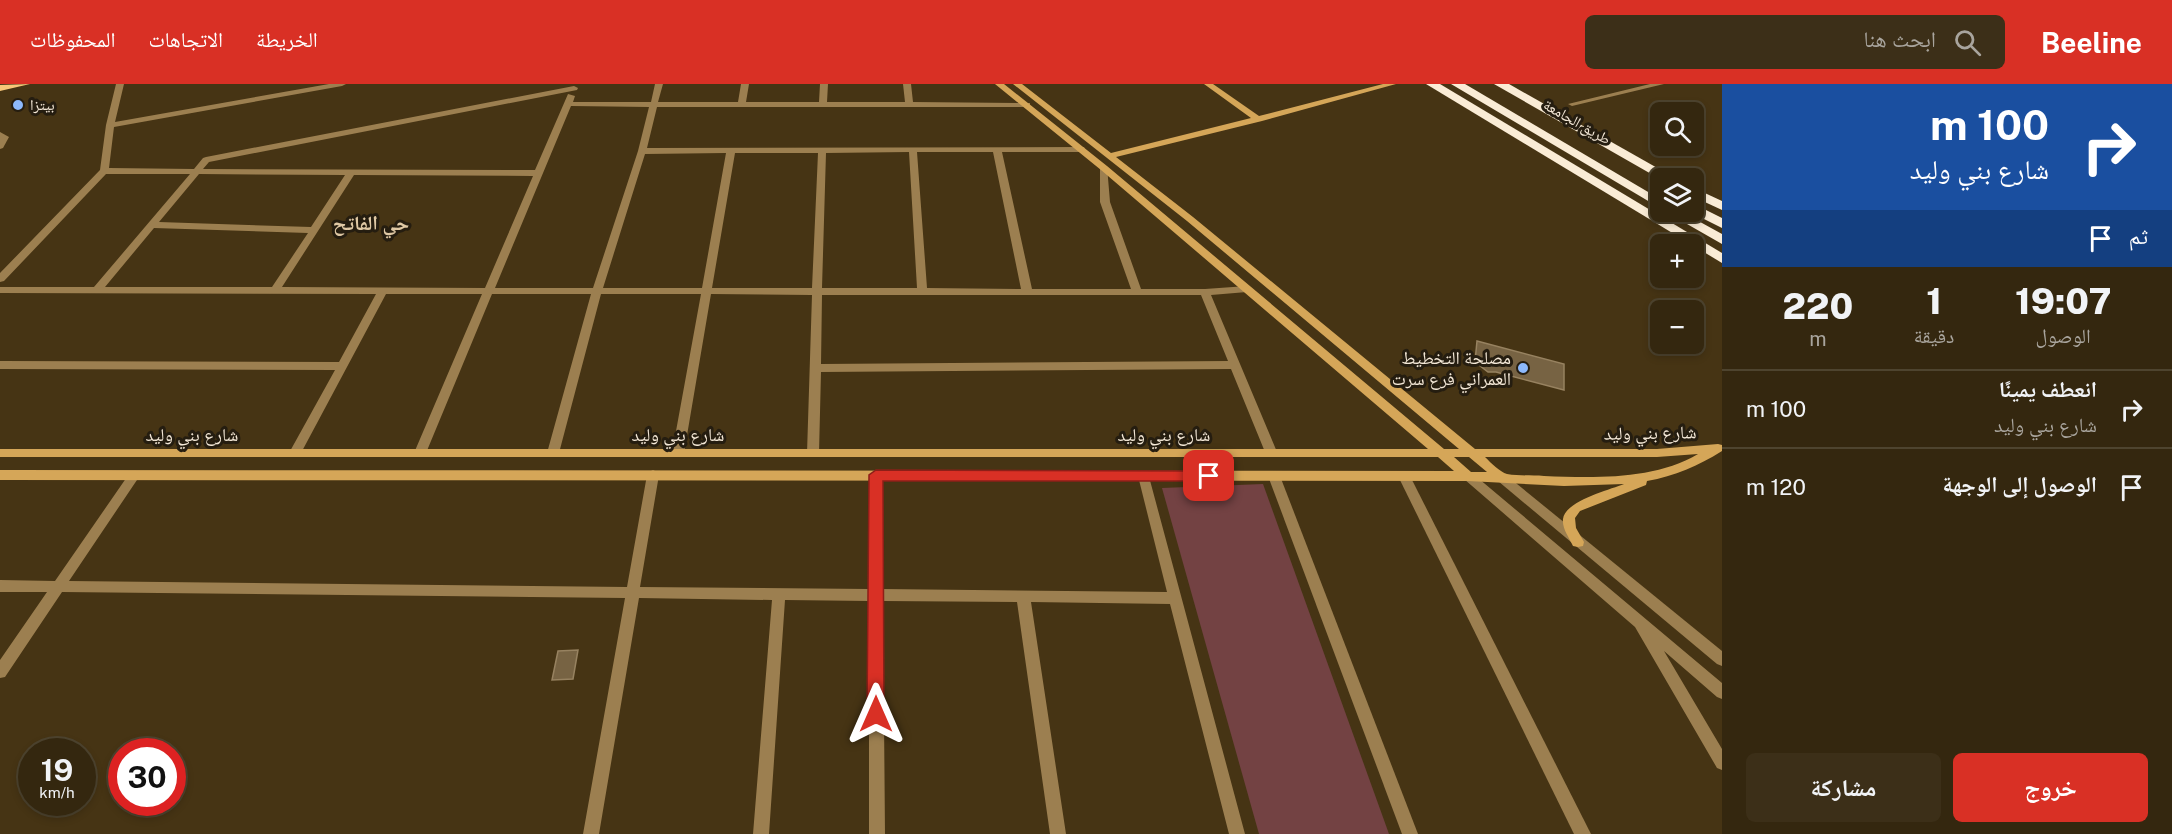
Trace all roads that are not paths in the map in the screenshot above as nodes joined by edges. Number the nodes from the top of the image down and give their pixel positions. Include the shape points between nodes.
1 (25, 84) edge
2 (120, 84) edge
3 (342, 84) edge
4 (659, 84) edge
5 (745, 84) edge
6 (825, 84) edge
7 (907, 84) edge
8 (999, 84) edge
9 (1017, 84) edge
10 (1208, 84) edge
11 (1392, 84) edge
12 (1432, 84) edge
13 (1457, 84) edge
14 (1476, 84) edge
15 (1500, 84) edge
16 (1660, 84) edge
17 (575, 86) edge
18 (0, 88) edge
19 (568, 104) junction
20 (653, 104) junction
21 (742, 104) junction
22 (823, 104) junction
23 (1572, 104) dead end
24 (909, 105) junction
25 (1027, 105) junction
26 (1258, 119) junction
27 (110, 125) junction
28 (0, 134) edge
29 (0, 146) edge
30 (1081, 149) junction
31 (997, 150) junction
32 (822, 151) junction
33 (642, 152) junction
34 (731, 152) junction
35 (913, 152) junction
36 (1112, 156) junction
37 (1104, 168) junction
38 (1650, 168) edge
39 (104, 171) junction
40 (199, 171) junction
41 (351, 172) junction
42 (539, 173) junction
43 (1650, 183) edge
44 (1704, 197) edge
45 (1650, 198) edge
46 (1722, 206) edge
47 (1704, 214) edge
48 (1190, 219) junction
49 (1690, 222) edge
50 (154, 225) junction
51 (1172, 225) junction
52 (1722, 225) edge
53 (314, 230) junction
54 (1722, 240) edge
55 (1722, 260) edge
56 (0, 279) edge
57 (1247, 289) junction
58 (0, 290) edge
59 (96, 291) junction
60 (275, 291) junction
61 (816, 291) junction
62 (922, 291) junction
63 (1027, 291) junction
64 (382, 292) junction
65 (486, 292) junction
66 (597, 292) junction
67 (706, 292) junction
68 (1137, 292) junction
69 (1206, 292) junction
70 (0, 365) edge
71 (1236, 365) junction
72 (341, 366) junction
73 (816, 368) junction
74 (1720, 448) edge
75 (1441, 452) junction
76 (1472, 452) junction
77 (0, 453) edge
78 (295, 453) junction
79 (420, 453) junction
80 (553, 453) junction
81 (678, 453) junction
82 (813, 453) junction
83 (1271, 453) junction
84 (0, 475) edge
85 (653, 475) junction
86 (876, 475) junction
87 (1144, 476) junction
88 (1274, 476) junction
89 (1404, 476) junction
90 (1468, 476) junction
91 (133, 477) junction
92 (1656, 477) junction
93 (1502, 478) junction
94 (1578, 542) junction
95 (0, 586) edge
96 (58, 587) junction
97 (632, 592) junction
98 (779, 594) junction
99 (874, 595) junction
100 (1023, 596) junction
101 (1175, 597) junction
102 (1637, 618) junction
103 (1722, 660) edge
104 (0, 672) edge
105 (1722, 692) edge
106 (1722, 763) edge
107 (591, 834) edge
108 (760, 834) edge
109 (877, 834) edge
110 (1058, 834) edge
111 (1237, 834) edge
112 (1410, 834) edge
113 (1583, 834) edge

1 - 18 main road
2 - 27 street
3 - 27 street
4 - 20 street
5 - 21 street
6 - 22 street
7 - 24 street
8 - 25 street
9 - 36 street
10 - 26 street
11 - 26 street
12 - 55 highway
13 - 45 highway
14 - 43 highway, طريق الجامعة
15 - 38 highway
16 - 23 street
17 - 19 street
17 - 40 street via 207,160
19 - 20 street
19 - 42 street
20 - 21 street
20 - 33 street
21 - 22 street
22 - 24 street
24 - 25 street
25 - 30 street
26 - 36 street
27 - 39 street
28 - 29 street via 5,137
30 - 31 street
30 - 37 street
31 - 35 street
31 - 63 street
32 - 34 street
32 - 35 street
32 - 61 street
33 - 34 street
33 - 66 street
34 - 67 street
35 - 62 street
36 - 48 street
37 - 51 street
37 - 68 street via 1105,202
39 - 40 street
39 - 56 street
40 - 41 street
40 - 50 street
41 - 42 street
41 - 53 street
42 - 65 street
44 - 46 highway
47 - 52 highway
48 - 51 street
48 - 76 street
49 - 54 highway
50 - 53 street
50 - 59 street
51 - 57 street
53 - 60 street
57 - 69 street
57 - 75 street
58 - 59 street
59 - 60 street
60 - 64 street
61 - 62 street
61 - 67 street
61 - 73 street
62 - 63 street
63 - 68 street
64 - 65 street
64 - 72 street
65 - 66 street
65 - 79 street
66 - 67 street
66 - 80 street
67 - 81 street
68 - 69 street
69 - 71 street
70 - 72 street
71 - 73 street
71 - 83 street
72 - 78 street
73 - 82 street
74 - 76 street, شارع بني وليد via 1657,453
74 - 92 street, شارع بني وليد via 1682,470
75 - 76 street, شارع بني وليد
75 - 83 street, شارع بني وليد
75 - 90 street
76 - 93 street
77 - 78 street, شارع بني وليد
78 - 79 street, شارع بني وليد
79 - 80 street, شارع بني وليد
80 - 81 street, شارع بني وليد
81 - 82 street, شارع بني وليد
82 - 83 street, شارع بني وليد
84 - 91 street, شارع بني وليد
85 - 86 street, شارع بني وليد
85 - 91 street, شارع بني وليد
85 - 97 street
86 - 87 street, شارع بني وليد
86 - 99 street
87 - 88 street, شارع بني وليد
87 - 101 street
88 - 89 street, شارع بني وليد
88 - 112 street
89 - 90 street, شارع بني وليد
89 - 113 street
90 - 93 street, شارع بني وليد
90 - 102 street
91 - 96 street
92 - 93 street, شارع بني وليد
92 - 94 street via 1576,508 1569,517
93 - 94 street
94 - 103 street
95 - 96 street
96 - 97 street
96 - 104 street
97 - 98 street
97 - 107 street
98 - 99 street
98 - 108 street
99 - 100 street
99 - 109 street
100 - 101 street
100 - 110 street
101 - 111 street
102 - 105 street
102 - 106 street

